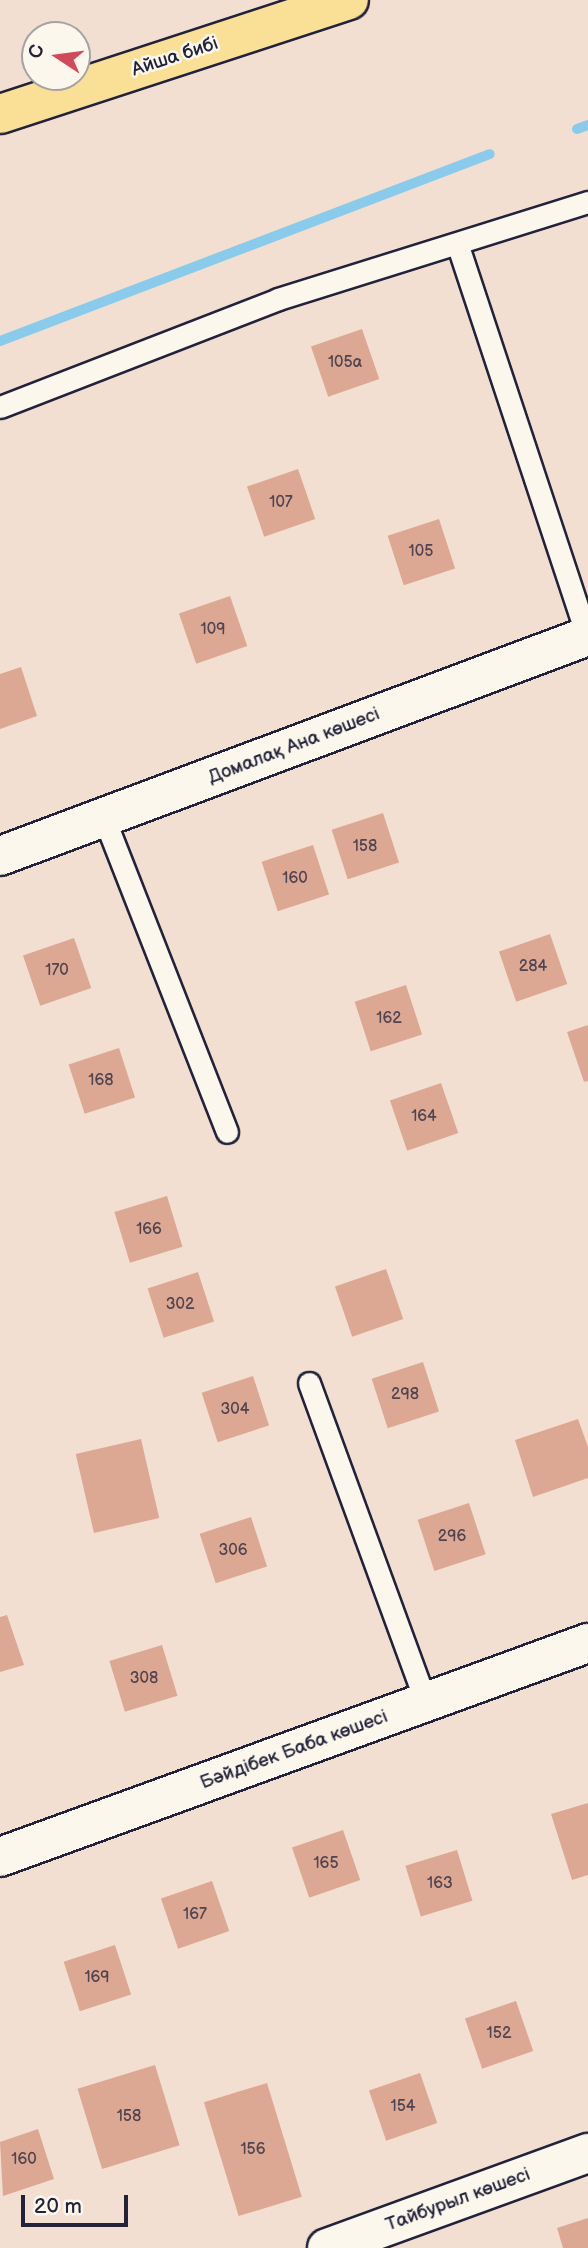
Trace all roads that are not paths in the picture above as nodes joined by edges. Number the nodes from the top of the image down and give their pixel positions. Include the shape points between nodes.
1 (349, 0) edge
2 (0, 114) edge
3 (588, 202) edge
4 (458, 246) junction
5 (0, 407) edge
6 (588, 637) edge
7 (104, 818) junction
8 (0, 856) edge
9 (228, 1132) dead end
10 (309, 1383) dead end
11 (588, 1643) edge
12 (426, 1702) junction
13 (0, 1857) edge
14 (588, 2153) edge
15 (327, 2248) edge

1 - 2 main road, Айша бибі
3 - 4 lane
4 - 5 lane via 278,299
4 - 6 lane
6 - 7 street, Домалақ Ана көшесі
7 - 8 street, Домалақ Ана көшесі
7 - 9 lane
10 - 12 lane
11 - 12 street, Бәйдібек Баба көшесі
12 - 13 street, Бәйдібек Баба көшесі
14 - 15 street, Тайбурыл көшесі

